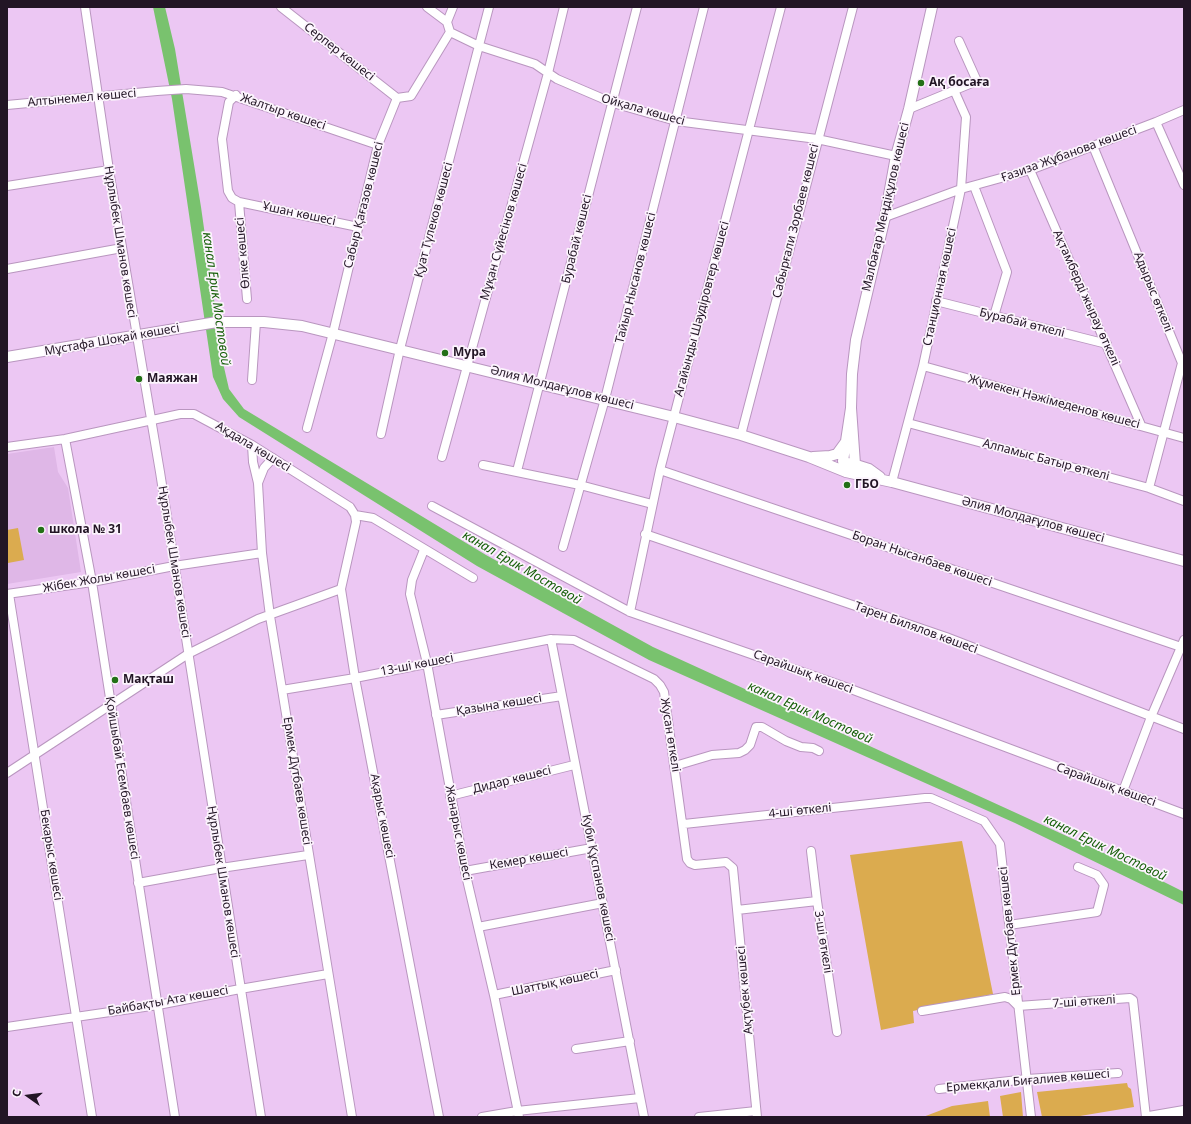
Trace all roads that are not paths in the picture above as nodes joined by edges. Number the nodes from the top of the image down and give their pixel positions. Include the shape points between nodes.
1 (85, 7) edge
2 (281, 7) edge
3 (427, 7) edge
4 (454, 7) edge
5 (489, 7) edge
6 (564, 7) edge
7 (637, 7) edge
8 (704, 7) edge
9 (781, 7) edge
10 (853, 7) edge
11 (932, 7) edge
12 (447, 22) junction
13 (450, 32) junction
14 (959, 41) dead end
15 (479, 46) junction
16 (548, 73) junction
17 (954, 90) junction
18 (157, 91) joint
19 (98, 95) junction
20 (236, 95) junction
21 (397, 98) junction
22 (612, 103) junction
23 (7, 105) edge
24 (909, 109) junction
25 (1184, 110) edge
26 (676, 122) junction
27 (1156, 122) junction
28 (748, 131) junction
29 (817, 139) junction
30 (378, 145) junction
31 (1093, 146) junction
32 (896, 156) junction
33 (108, 170) junction
34 (1030, 170) junction
35 (1184, 185) edge
36 (7, 186) edge
37 (974, 186) junction
38 (961, 189) junction
39 (239, 202) junction
40 (885, 217) junction
41 (358, 227) junction
42 (122, 248) junction
43 (7, 269) edge
44 (247, 299) dead end
45 (936, 301) junction
46 (994, 316) junction
47 (217, 322) joint
48 (256, 322) junction
49 (332, 333) junction
50 (136, 337) junction
51 (1107, 344) junction
52 (400, 349) junction
53 (7, 357) edge
54 (467, 365) junction
55 (923, 366) junction
56 (1183, 367) edge
57 (252, 380) dead end
58 (540, 383) junction
59 (605, 399) junction
60 (674, 417) junction
61 (151, 421) junction
62 (908, 423) junction
63 (1141, 425) junction
64 (307, 428) dead end
65 (1163, 432) junction
66 (381, 434) dead end
67 (741, 435) junction
68 (1184, 438) edge
69 (65, 439) junction
70 (850, 441) junction
71 (252, 445) junction
72 (7, 447) edge
73 (442, 457) dead end
74 (809, 457) junction
75 (273, 458) junction
76 (843, 461) junction
77 (855, 464) junction
78 (483, 465) dead end
79 (869, 469) junction
80 (660, 470) junction
81 (517, 471) junction
82 (846, 472) junction
83 (888, 481) junction
84 (258, 483) junction
85 (580, 485) junction
86 (1149, 488) junction
87 (1184, 501) edge
88 (652, 504) junction
89 (432, 506) dead end
90 (355, 515) junction
91 (645, 534) junction
92 (563, 547) dead end
93 (424, 550) junction
94 (262, 553) junction
95 (1184, 561) edge
96 (174, 566) junction
97 (473, 578) dead end
98 (92, 582) junction
99 (341, 589) junction
100 (8, 594) edge
101 (630, 612) junction
102 (270, 616) junction
103 (551, 639) junction
104 (1183, 645) edge
105 (188, 654) junction
106 (427, 663) junction
107 (354, 678) junction
108 (282, 690) junction
109 (562, 696) junction
110 (110, 706) junction
111 (436, 715) junction
112 (1151, 717) junction
113 (1184, 729) edge
114 (819, 751) dead end
115 (35, 756) junction
116 (574, 765) junction
117 (675, 766) junction
118 (7, 774) edge
119 (1123, 791) junction
120 (450, 796) junction
121 (917, 799) joint
122 (1184, 814) edge
123 (684, 824) junction
124 (592, 848) junction
125 (811, 851) dead end
126 (308, 855) junction
127 (731, 864) joint
128 (1078, 867) dead end
129 (221, 868) junction
130 (465, 871) junction
131 (138, 883) junction
132 (817, 900) junction
133 (603, 903) junction
134 (737, 910) junction
135 (1009, 925) junction
136 (478, 927) junction
137 (616, 970) junction
138 (328, 974) junction
139 (240, 988) junction
140 (494, 995) junction
141 (158, 1005) junction
142 (1018, 1006) junction
143 (922, 1011) dead end
144 (77, 1015) junction
145 (7, 1027) edge
146 (837, 1032) dead end
147 (630, 1041) junction
148 (576, 1049) dead end
149 (1118, 1073) dead end
150 (1027, 1079) junction
151 (939, 1089) dead end
152 (640, 1098) junction
153 (1184, 1112) edge
154 (518, 1114) edge
155 (756, 1114) edge
156 (92, 1117) edge
157 (175, 1117) edge
158 (261, 1117) edge
159 (352, 1117) edge
160 (439, 1117) edge
161 (482, 1117) edge
162 (644, 1117) edge
163 (699, 1117) edge
164 (1031, 1117) edge
165 (1148, 1117) edge

1 - 19 street, Нұрлыбек Шманов көшесі
2 - 21 street, Серпер көшесі
3 - 12 street
4 - 12 street
5 - 15 street, Қуат Түлеков көшесі
6 - 16 street, Мұқан Сүйесінов көшесі
7 - 22 street, Бурабай көшесi
8 - 26 street, Тайыр Нысанов көшесi
9 - 28 street, Агайынды Шәудіровтер көшесi
10 - 29 street, Сабырғали Зорбаев көшесі
11 - 24 main road, Малбағар Меңдіқұлов көшесі
12 - 13 street
13 - 15 street, Ойқала көшесі
13 - 21 street via 411,96
14 - 17 street via 977,81
15 - 16 street, Ойқала көшесі via 535,64
15 - 52 street, Қуат Түлеков көшесі
16 - 22 street, Ойқала көшесі
16 - 54 street, Мұқан Сүйесінов көшесі
17 - 24 street
17 - 38 street, Станционная көшесі via 966,118
18 - 19 street, Алтынемел көшесі
18 - 20 street, Жалтыр көшесі via 186,89
19 - 23 street, Алтынемел көшесі
19 - 33 street, Нұрлыбек Шманов көшесі
20 - 30 street, Жалтыр көшесі
20 - 39 street, Өлке көшесі via 229,102 222,139 228,191 232,198
21 - 30 street, Сабыр Қағазов көшесі
22 - 26 street, Ойқала көшесі
22 - 58 street, Бурабай көшесi
24 - 32 main road, Малбағар Меңдіқұлов көшесі
25 - 27 street, Ғазиза Жұбанова көшесі
26 - 28 street, Ойқала көшесі
26 - 59 street, Тайыр Нысанов көшесi
27 - 31 street, Ғазиза Жұбанова көшесі
27 - 35 street
28 - 29 street, Ойқала көшесі
28 - 60 street, Агайынды Шәудіровтер көшесi
29 - 32 street, Ойқала көшесі
29 - 67 street, Сабырғали Зорбаев көшесі
30 - 41 street, Сабыр Қағазов көшесі
31 - 34 street, Ғазиза Жұбанова көшесі
31 - 56 street, Адырыс өткелі
32 - 40 main road, Малбағар Меңдіқұлов көшесі
33 - 36 street
33 - 42 street, Нұрлыбек Шманов көшесі
34 - 37 street, Ғазиза Жұбанова көшесі
34 - 51 street, Ақтамберді жырау өткелі
37 - 38 street, Ғазиза Жұбанова көшесі
37 - 46 street via 1007,272
38 - 40 street, Ғазиза Жұбанова көшесі
38 - 45 street, Станционная көшесі
39 - 41 street, Ұшан көшесі
39 - 44 street, Өлке көшесі
40 - 70 main road, Малбағар Меңдіқұлов көшесі via 856,340
41 - 49 street, Сабыр Қағазов көшесі
42 - 43 street
42 - 50 street, Нұрлыбек Шманов көшесі
45 - 46 street, Бурабай өткелі
45 - 55 street, Станционная көшесі
46 - 51 street, Бурабай өткелі
47 - 48 main road, Әлия Молдағұлов көшесі
47 - 50 main road, Мұстафа Шоқай көшесi
48 - 49 main road, Әлия Молдағұлов көшесі via 302,326
48 - 57 street
49 - 52 main road, Әлия Молдағұлов көшесі
49 - 64 street, Сабыр Қағазов көшесі
50 - 53 main road, Мұстафа Шоқай көшесi
50 - 61 street, Нұрлыбек Шманов көшесі
51 - 63 street, Ақтамберді жырау өткелі
52 - 54 main road, Әлия Молдағұлов көшесі
52 - 66 street, Қуат Түлеков көшесі
54 - 58 main road, Әлия Молдағұлов көшесі
54 - 73 street, Мұқан Сүйесінов көшесі
55 - 62 street, Станционная көшесі
55 - 63 street, Жұмекен Нәжімеденов көшесі
56 - 65 street, Адырыс өткелі
58 - 59 main road, Әлия Молдағұлов көшесі
58 - 81 street, Бурабай көшесi
59 - 60 main road, Әлия Молдағұлов көшесі
59 - 85 street, Тайыр Нысанов көшесi
60 - 67 main road, Әлия Молдағұлов көшесі
60 - 80 street, Агайынды Шәудіровтер көшесi
61 - 69 street, Ақдала көшесі
61 - 71 street, Ақдала көшесі via 180,414 194,414
61 - 96 street, Нұрлыбек Шманов көшесі
62 - 83 street, Станционная көшесі
62 - 86 street, Алпамыс Батыр өткелі
63 - 65 street, Жұмекен Нәжімеденов көшесі
65 - 68 street, Жұмекен Нәжімеденов көшесі
65 - 86 street, Адырыс өткелі
67 - 74 main road, Әлия Молдағұлов көшесі
69 - 72 street, Ақдала көшесі
69 - 98 street, Қойшыбай Есембаев көшесі
70 - 74 main road via 837,454
70 - 76 main road, Малбағар Меңдіқұлов көшесі
70 - 77 main road, Малбағар Меңдіқұлов көшесі
70 - 79 main road
71 - 75 street, Ақдала көшесі
71 - 84 street, Ермек Дүтбаев көшесi
74 - 76 main road, Әлия Молдағұлов көшесі
74 - 82 main road, Әлия Молдағұлов көшесі
75 - 84 street via 264,468
75 - 90 street, Ақдала көшесі via 350,508
76 - 77 main road, Әлия Молдағұлов көшесі
76 - 82 main road, Малбағар Меңдіқұлов көшесі
77 - 79 main road, Әлия Молдағұлов көшесі
77 - 82 main road
78 - 81 street
79 - 83 main road, Әлия Молдағұлов көшесі
80 - 88 street, Агайынды Шәудіровтер көшесi
80 - 104 street, Боран Нысанбаев көшесі
81 - 85 street
82 - 83 main road, Әлия Молдағұлов көшесі
83 - 95 main road, Әлия Молдағұлов көшесі
84 - 94 street, Ермек Дүтбаев көшесi
85 - 88 street
85 - 92 street, Тайыр Нысанов көшесi
86 - 87 street, Алпамыс Батыр өткелі
88 - 91 street, Агайынды Шәудіровтер көшесi
89 - 101 street, Сарайшық көшесі
90 - 93 street via 373,518
90 - 99 street, Ақарыс көшесi via 356,522
91 - 101 street, Агайынды Шәудіровтер көшесi
91 - 112 street, Тарен Билялов көшесі via 946,637
93 - 97 street
93 - 106 street, Жанарыс көшесі via 412,580 410,594
94 - 96 street, Жібек Жолы көшесі
94 - 102 street, Ермек Дүтбаев көшесi
96 - 98 street, Жібек Жолы көшесі
96 - 105 street, Нұрлыбек Шманов көшесі
98 - 100 street, Жібек Жолы көшесі
98 - 110 street, Қойшыбай Есембаев көшесі
99 - 102 street
99 - 107 street, Ақарыс көшесi
100 - 115 street, Бекарыс көшесі
101 - 119 street, Сарайшық көшесі via 840,685
102 - 105 street via 258,619
102 - 108 street, Ермек Дүтбаев көшесi
103 - 106 street, 13-ші көшесi
103 - 109 street, Куби Құспанов көшесi
103 - 117 street, Жусан өткелі via 574,640 654,679 660,685 664,692
104 - 112 street
105 - 110 street
105 - 129 street, Нұрлыбек Шманов көшесі
106 - 107 street, 13-ші көшесi
106 - 111 street, Жанарыс көшесі
107 - 108 street, 13-ші көшесi
107 - 160 street, Ақарыс көшесi
108 - 126 street, Ермек Дүтбаев көшесi
109 - 111 street, Қазына көшесі
109 - 116 street, Куби Құспанов көшесi
110 - 115 street
110 - 131 street, Қойшыбай Есембаев көшесі
111 - 120 street, Жанарыс көшесі
112 - 113 street, Тарен Билялов көшесі
112 - 119 street
114 - 117 street via 801,747 762,727 756,727 750,745 745,750 712,755
115 - 118 street
115 - 144 street, Бекарыс көшесі
116 - 120 street, Дидар көшесі
116 - 124 street, Куби Құспанов көшесi
117 - 123 street, Жусан өткелі
119 - 122 street, Сарайшық көшесі
120 - 130 street, Жанарыс көшесі
121 - 123 street, 4-шi өткелi
121 - 135 street, Ермек Дүтбаев көшесi via 931,798 984,821 992,831 1000,844
123 - 127 street, Жусан өткелі via 687,859 690,863
124 - 130 street, Кемер көшесі
124 - 133 street, Куби Құспанов көшесi
125 - 132 street, 3-шi өткелi
126 - 129 street
126 - 138 street, Ермек Дүтбаев көшесi
127 - 134 street, Ақтүбек көшесi
128 - 135 street via 1097,875 1104,885 1097,912
129 - 131 street
129 - 139 street, Нұрлыбек Шманов көшесі
130 - 136 street, Жанарыс көшесі
131 - 141 street, Қойшыбай Есембаев көшесі
132 - 134 street
132 - 146 street, 3-шi өткелi
133 - 136 street
133 - 137 street, Куби Құспанов көшесi
134 - 155 street, Ақтүбек көшесi
135 - 142 street, Ермек Дүтбаев көшесi
136 - 140 street, Жанарыс көшесі
137 - 140 street, Шаттық көшесі
137 - 147 street, Куби Құспанов көшесi
138 - 139 street, Байбақты Ата көшесі
138 - 159 street, Ермек Дүтбаев көшесi
139 - 141 street, Байбақты Ата көшесі
139 - 158 street, Нұрлыбек Шманов көшесі
140 - 154 street, Жанарыс көшесі
141 - 144 street, Байбақты Ата көшесі
141 - 157 street, Қойшыбай Есембаев көшесі
142 - 143 street via 1005,997
142 - 150 street, Ермек Дүтбаев көшесi
142 - 165 street, 7-шi өткелi via 1130,998 1133,1000
144 - 145 street, Байбақты Ата көшесі
144 - 156 street, Бекарыс көшесі
147 - 148 street
147 - 152 street, Куби Құспанов көшесi
149 - 150 street, Ермекқали Биғалиев көшесі
150 - 151 street, Ермекқали Биғалиев көшесі
150 - 164 street, Ермек Дүтбаев көшесi
152 - 154 street
152 - 162 street, Куби Құспанов көшесi
153 - 165 main road
154 - 161 street
155 - 163 street

